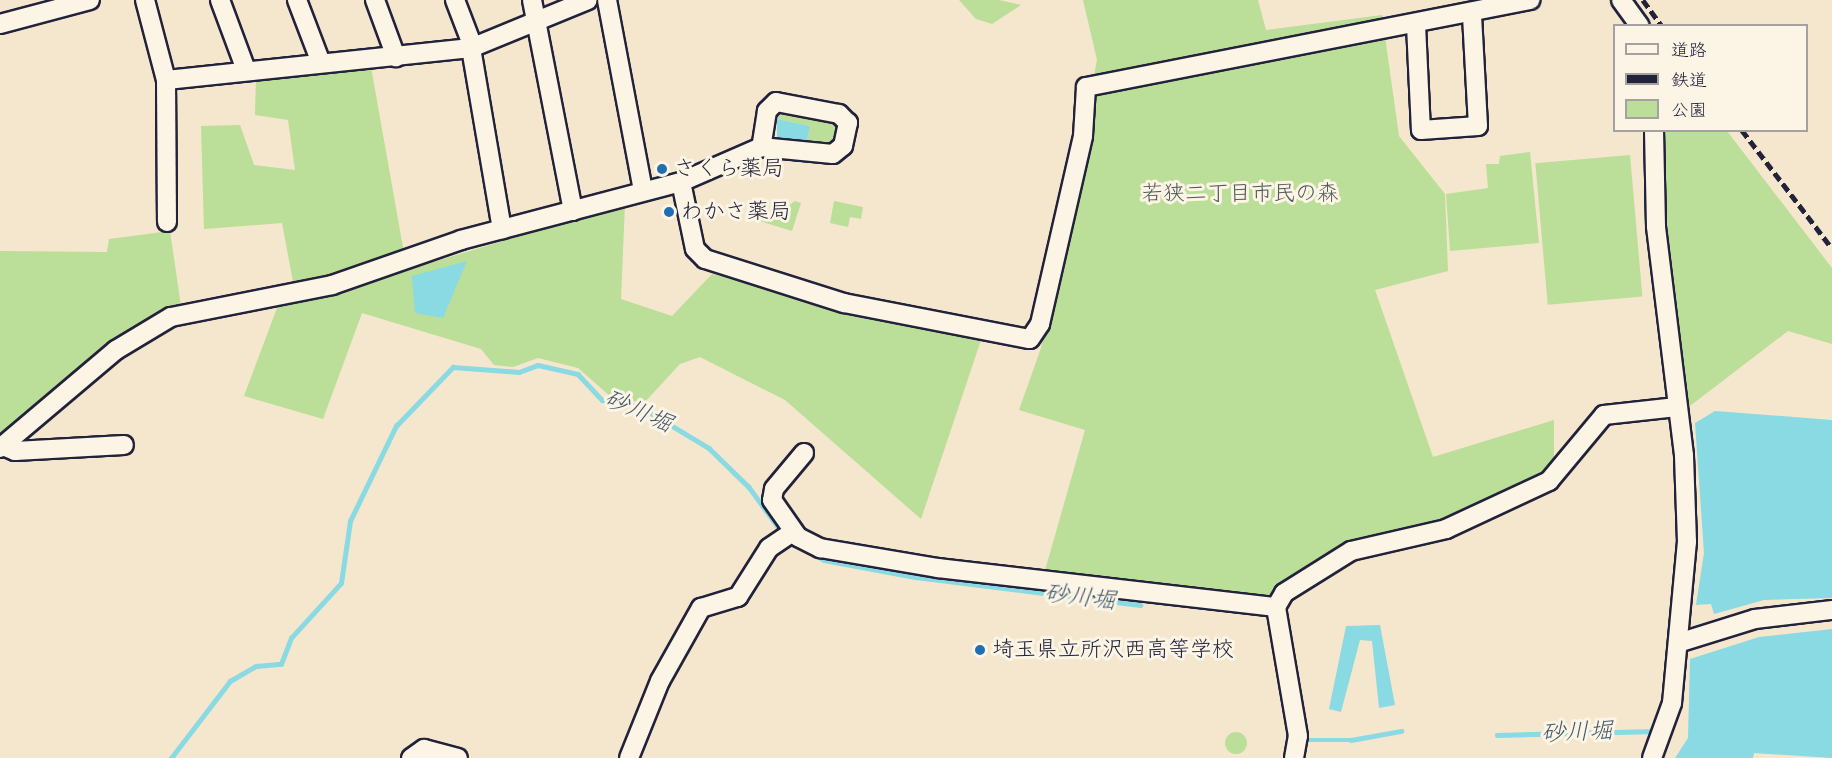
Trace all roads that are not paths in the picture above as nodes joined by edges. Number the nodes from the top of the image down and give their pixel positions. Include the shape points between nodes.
1 (90, 0) edge
2 (145, 0) edge
3 (219, 0) edge
4 (297, 0) edge
5 (375, 0) edge
6 (455, 0) edge
7 (532, 0) edge
8 (588, 0) edge
9 (607, 0) edge
10 (1531, 0) edge
11 (1621, 0) edge
12 (68, 3) edge
13 (1472, 15) junction
14 (539, 20) junction
15 (0, 24) edge
16 (1639, 24) edge
17 (1416, 25) junction
18 (472, 48) junction
19 (396, 57) junction
20 (321, 63) junction
21 (246, 70) junction
22 (166, 80) junction
23 (1654, 132) edge
24 (761, 147) junction
25 (681, 182) junction
26 (643, 191) junction
27 (573, 211) junction
28 (167, 222) dead end
29 (502, 229) junction
30 (1677, 406) junction
31 (124, 445) dead end
32 (1, 447) edge
33 (804, 453) dead end
34 (788, 535) junction
35 (1276, 607) junction
36 (1832, 610) edge
37 (1678, 643) junction
38 (411, 758) edge
39 (458, 758) edge
40 (629, 758) edge
41 (1294, 758) edge
42 (1652, 758) edge

1 - 12 street
2 - 22 street
3 - 21 street
4 - 20 street
5 - 19 street
6 - 18 street
7 - 14 street
8 - 14 street
9 - 26 street
10 - 13 street
11 - 16 street
12 - 15 street
13 - 17 street
13 - 17 street via 1478,126 1421,130
14 - 18 street
14 - 27 street
17 - 25 street via 1086,87 1080,147 1040,324 1030,339 853,305 705,259 695,249
18 - 19 street
18 - 29 street
19 - 20 street
20 - 21 street
21 - 22 street
22 - 28 street
23 - 30 street via 1656,226
24 - 24 street via 767,111 776,102 839,114 848,123 843,146 833,154
24 - 25 street
25 - 26 street
26 - 27 street
27 - 29 street
29 - 32 street via 332,285 171,317 116,350
30 - 35 street via 1604,416 1549,481 1446,529 1351,550 1296,583
30 - 37 street via 1687,542
31 - 32 street via 15,451
33 - 34 street via 772,495
34 - 35 street via 820,548 938,568
34 - 40 street via 738,597 701,608 660,681
35 - 41 street via 1298,736
36 - 37 street via 1755,619
37 - 42 street via 1672,703
38 - 39 street via 424,749

